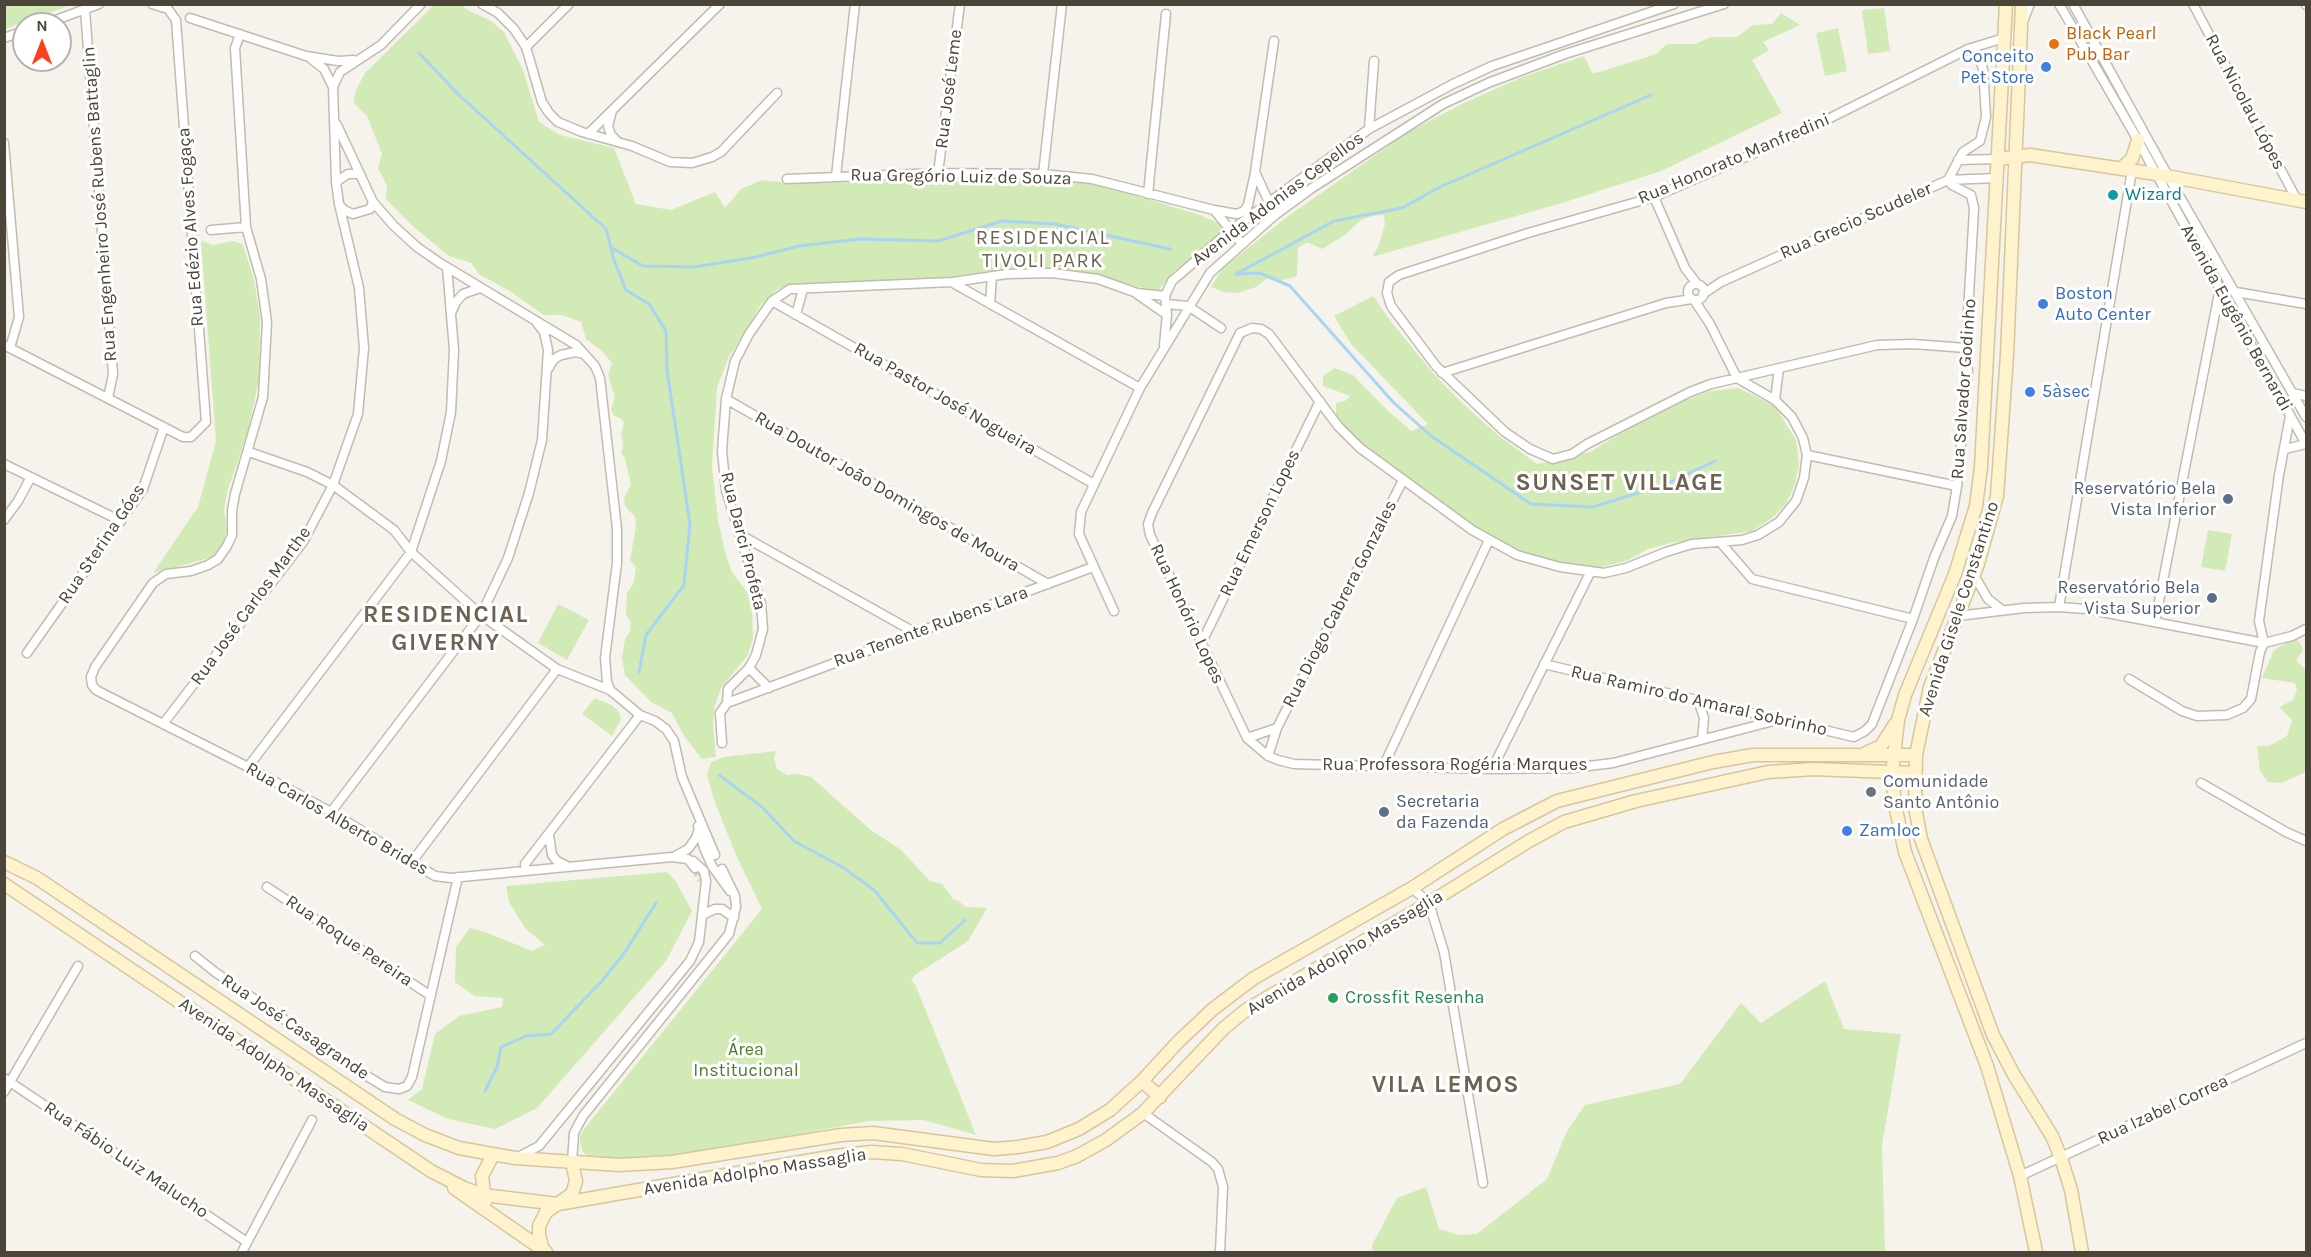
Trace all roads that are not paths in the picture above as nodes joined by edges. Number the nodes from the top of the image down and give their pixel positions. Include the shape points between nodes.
1 (99, 4) edge
2 (152, 4) edge
3 (421, 4) edge
4 (482, 4) edge
5 (569, 4) edge
6 (720, 4) edge
7 (855, 4) edge
8 (960, 4) edge
9 (1062, 4) edge
10 (1674, 4) edge
11 (1724, 4) edge
12 (2006, 4) edge
13 (2022, 4) edge
14 (2030, 4) edge
15 (2060, 4) edge
16 (2073, 4) edge
17 (2193, 4) edge
18 (84, 10) junction
19 (72, 14) edge
20 (1166, 14) dead end
21 (190, 18) dead end
22 (2022, 22) junction
23 (240, 34) junction
24 (2004, 38) junction
25 (1274, 41) dead end
26 (526, 47) junction
27 (1968, 49) junction
28 (306, 56) junction
29 (360, 58) junction
30 (336, 61) junction
31 (1374, 61) dead end
32 (340, 72) junction
33 (333, 87) junction
34 (777, 93) dead end
35 (612, 111) junction
36 (336, 122) junction
37 (1369, 129) junction
38 (588, 134) junction
39 (2138, 140) junction
40 (617, 141) junction
41 (4, 143) edge
42 (2017, 157) junction
43 (1997, 159) junction
44 (1958, 160) junction
45 (2126, 170) junction
46 (1255, 172) junction
47 (938, 173) junction
48 (359, 174) junction
49 (1043, 174) junction
50 (2162, 175) junction
51 (836, 176) junction
52 (1996, 178) junction
53 (786, 179) dead end
54 (1948, 180) junction
55 (336, 182) junction
56 (1148, 194) junction
57 (1654, 197) junction
58 (2302, 201) edge
59 (373, 202) junction
60 (1269, 202) junction
61 (339, 204) junction
62 (1214, 210) junction
63 (1275, 215) junction
64 (246, 226) junction
65 (211, 230) dead end
66 (1230, 231) junction
67 (1242, 244) junction
68 (447, 267) junction
69 (992, 276) junction
70 (953, 282) junction
71 (480, 288) junction
72 (2220, 288) junction
73 (803, 289) junction
74 (2236, 292) junction
75 (1137, 293) junction
76 (1696, 293) junction
77 (1166, 300) junction
78 (772, 301) junction
79 (990, 303) junction
80 (2307, 304) edge
81 (1188, 306) junction
82 (452, 311) junction
83 (796, 315) junction
84 (1167, 315) junction
85 (537, 322) junction
86 (1221, 328) dead end
87 (7, 346) edge
88 (1164, 348) junction
89 (1966, 348) junction
90 (584, 354) junction
91 (1779, 368) junction
92 (547, 370) junction
93 (1442, 373) junction
94 (1737, 378) junction
95 (1140, 388) junction
96 (2293, 393) junction
97 (2307, 396) edge
98 (108, 398) junction
99 (726, 399) junction
100 (1775, 400) junction
101 (1320, 401) junction
102 (2290, 416) junction
103 (2307, 417) edge
104 (164, 427) junction
105 (2307, 444) edge
106 (2285, 449) junction
107 (249, 452) junction
108 (1807, 455) junction
109 (4, 464) edge
110 (31, 477) junction
111 (1403, 480) junction
112 (1094, 484) junction
113 (333, 485) junction
114 (1958, 486) junction
115 (4, 520) edge
116 (121, 521) junction
117 (739, 534) junction
118 (1489, 540) junction
119 (1721, 543) junction
120 (411, 552) junction
121 (1093, 567) junction
122 (1591, 571) junction
123 (1974, 574) junction
124 (1048, 584) junction
125 (2059, 607) junction
126 (2002, 610) junction
127 (1114, 611) dead end
128 (482, 615) junction
129 (1958, 616) junction
130 (1913, 620) junction
131 (2155, 622) junction
132 (2307, 629) edge
133 (916, 633) junction
134 (1201, 644) junction
135 (2264, 644) junction
136 (27, 653) dead end
137 (1544, 664) junction
138 (749, 668) junction
139 (557, 669) junction
140 (2129, 680) dead end
141 (769, 688) junction
142 (610, 690) junction
143 (1698, 700) junction
144 (727, 704) junction
145 (640, 715) junction
146 (1781, 720) junction
147 (1898, 720) junction
148 (163, 724) junction
149 (1277, 728) junction
150 (1854, 737) joint
151 (1247, 738) junction
152 (1702, 739) junction
153 (722, 742) dead end
154 (1862, 754) junction
155 (1894, 754) junction
156 (1916, 755) junction
157 (1268, 756) junction
158 (1384, 765) junction
159 (248, 767) junction
160 (1492, 769) junction
161 (1892, 773) junction
162 (1914, 773) junction
163 (2201, 783) dead end
164 (693, 801) junction
165 (331, 812) junction
166 (699, 828) junction
167 (549, 834) junction
168 (2307, 841) edge
169 (715, 855) dead end
170 (672, 857) junction
171 (686, 859) junction
172 (4, 862) edge
173 (411, 863) junction
174 (567, 866) junction
175 (695, 868) tunnel mouth
176 (722, 869) dead end
177 (526, 871) junction
178 (458, 877) junction
179 (701, 880) tunnel mouth
180 (4, 884) edge
181 (267, 887) dead end
182 (1412, 888) junction
183 (704, 892) junction
184 (735, 896) junction
185 (1429, 903) junction
186 (702, 915) junction
187 (734, 918) junction
188 (195, 956) dead end
189 (78, 966) dead end
190 (431, 996) junction
191 (2307, 1043) edge
192 (7, 1080) edge
193 (1142, 1082) junction
194 (4, 1092) edge
195 (1160, 1097) junction
196 (1143, 1113) junction
197 (312, 1120) dead end
198 (936, 1140) junction
199 (493, 1155) junction
200 (515, 1158) junction
201 (2061, 1158) junction
202 (932, 1160) junction
203 (572, 1162) junction
204 (431, 1171) junction
205 (2020, 1176) junction
206 (1483, 1183) dead end
207 (483, 1195) junction
208 (558, 1204) junction
209 (498, 1219) junction
210 (247, 1242) junction
211 (545, 1251) edge
212 (242, 1252) edge
213 (1220, 1252) edge
214 (2036, 1252) edge
215 (2082, 1252) edge

1 - 18 street
2 - 104 street, Rua Edézio Alves Fogaça via 168,9 176,20 206,422 192,437 183,437
3 - 29 street, Rua José Carlos Marthe via 381,45
4 - 26 street via 498,14
5 - 26 street
6 - 35 street
7 - 51 street
8 - 47 street, Rua José Leme
9 - 49 street
10 - 37 street, Avenida Adonias Cepellos via 1492,66
11 - 63 street, Avenida Adonias Cepellos via 1565,54 1479,87 1443,104
12 - 24 main road, Avenida Gisele Constantino
13 - 22 main road, Avenida Gisele Constantino
14 - 22 street
15 - 39 street, Avenida Eugênio Bernardi
16 - 50 street, Avenida Eugênio Bernardi
17 - 58 street, Rua Nicolau Lópes
18 - 19 street
18 - 98 street, Rua Engenheiro José Rubens Battaglin via 113,374
20 - 56 street
21 - 23 street
22 - 42 main road, Avenida Gisele Constantino
23 - 28 street
23 - 64 street via 235,48
24 - 27 street, Rua Honorato Manfredini
24 - 43 main road, Avenida Gisele Constantino
25 - 46 street
26 - 38 street via 537,90 549,113 558,122
27 - 44 street via 1983,69 1986,117 1980,141
27 - 57 street, Rua Honorato Manfredini via 1798,134
28 - 30 street
28 - 33 street via 324,69
29 - 30 street
29 - 32 street, Rua José Carlos Marthe
30 - 32 street via 341,64
31 - 37 street
32 - 33 street, Rua José Carlos Marthe
33 - 36 street, Rua José Carlos Marthe
34 - 40 street via 721,152 692,163 670,162
35 - 38 street
35 - 40 street via 608,126
36 - 48 street
36 - 55 street, Rua José Carlos Marthe
37 - 60 street, Avenida Adonias Cepellos
38 - 40 street
39 - 45 main road
39 - 50 street, Avenida Eugênio Bernardi
41 - 87 street via 19,317
42 - 43 main road
42 - 45 main road via 2030,155
42 - 123 main road, Avenida Gisele Constantino via 2001,460 1997,496
43 - 44 street
43 - 52 main road, Avenida Gisele Constantino
44 - 54 street
45 - 50 main road
45 - 125 street
46 - 60 street
46 - 62 street, Rua Gregório Luiz de Souza via 1244,211 1237,214
47 - 49 street, Rua Gregório Luiz de Souza
47 - 51 street, Rua Gregório Luiz de Souza
48 - 55 street via 348,174
48 - 59 street
49 - 56 street, Rua Gregório Luiz de Souza via 1092,179
50 - 58 main road
50 - 72 street, Avenida Eugênio Bernardi
50 - 74 street, Avenida Eugênio Bernardi
51 - 53 street, Rua Gregório Luiz de Souza
52 - 54 street, Rua Grecio Scudeler
52 - 147 main road, Avenida Gisele Constantino via 1976,506 1955,574
54 - 76 street, Rua Grecio Scudeler
54 - 89 street, Rua Salvador Godinho via 1971,195 1974,208
55 - 61 street, Rua José Carlos Marthe
56 - 62 street, Rua Gregório Luiz de Souza
57 - 76 street
57 - 93 street, Rua Honorato Manfredini via 1528,233 1399,275 1389,282 1391,306
59 - 61 street via 370,208 353,214
59 - 68 street via 417,247
60 - 63 street
60 - 66 street, Avenida Adonias Cepellos
61 - 113 street, Rua José Carlos Marthe via 359,288 364,348 358,414
62 - 66 street
63 - 67 street, Avenida Adonias Cepellos
64 - 65 street
64 - 107 street via 261,279 267,322 263,397
66 - 67 street
66 - 77 street, Avenida Adonias Cepellos via 1173,281
67 - 81 street, Avenida Adonias Cepellos via 1210,273
68 - 71 street
68 - 82 street
69 - 70 street
69 - 75 street via 1052,273 1098,279
69 - 79 street
70 - 73 street
70 - 79 street
71 - 82 street via 463,294
71 - 85 street
72 - 102 street, Avenida Eugênio Bernardi
72 - 131 street
73 - 78 street via 790,289
73 - 83 street
74 - 80 street
74 - 96 street, Avenida Eugênio Bernardi
75 - 77 street
75 - 84 street
76 - 93 street
76 - 94 street
77 - 81 street
77 - 84 street
78 - 83 street, Rua Pastor José Nogueira
78 - 99 street, Rua Darci Profeta via 735,361
79 - 95 street
81 - 86 street
81 - 88 street, Avenida Adonias Cepellos
82 - 120 street via 451,412 441,461
83 - 112 street, Rua Pastor José Nogueira
84 - 88 street
85 - 90 street
85 - 92 street via 546,340
87 - 98 street
88 - 95 street, Avenida Adonias Cepellos
89 - 91 street via 1876,345
89 - 114 street, Rua Salvador Godinho via 1968,372
90 - 92 street via 561,355
90 - 142 street via 600,378 617,529 605,658
91 - 94 street
91 - 100 street
92 - 128 street via 542,440 529,493 508,558
93 - 94 street via 1505,432 1553,459 1572,454 1690,392
94 - 100 street
95 - 112 street, Avenida Adonias Cepellos
96 - 97 street
96 - 103 street, Avenida Eugênio Bernardi
98 - 104 street
99 - 117 street, Rua Darci Profeta via 722,451 726,490
99 - 124 street, Rua Doutor João Domingos de Moura
100 - 108 street via 1791,417
101 - 111 street via 1360,448
101 - 134 street, Rua Emerson Lopes
101 - 134 street, Rua Honório Lopes via 1269,334 1252,328 1240,333 1148,524
102 - 105 street, Avenida Eugênio Bernardi
102 - 106 street
104 - 116 street, Rua Sterina Góes via 143,489
105 - 106 street
106 - 135 street via 2259,621
107 - 113 street
107 - 148 street, Rua Carlos Alberto Brides via 235,494 232,535 218,559 191,571 166,574 153,583 94,667 91,677 96,690
108 - 114 street
108 - 119 street via 1796,501 1779,522 1758,535
109 - 110 street
110 - 115 street
110 - 116 street
111 - 118 street
111 - 149 street, Rua Diogo Cabrera Gonzales
112 - 121 street, Avenida Adonias Cepellos via 1081,512 1079,534
113 - 120 street via 394,530
113 - 148 street, Rua José Carlos Marthe via 303,542
114 - 130 street, Rua Salvador Godinho via 1952,516
116 - 136 street, Rua Sterina Góes
117 - 133 street
117 - 138 street, Rua Darci Profeta via 761,603 764,629
118 - 122 street via 1517,555
118 - 158 street
119 - 122 street via 1692,544 1604,573
119 - 130 street via 1752,579
120 - 128 street
120 - 159 street
121 - 124 street, Rua Tenente Rubens Lara
121 - 127 street, Avenida Adonias Cepellos
122 - 137 street
123 - 126 street via 1988,599
123 - 129 main road, Avenida Gisele Constantino
124 - 133 street, Rua Tenente Rubens Lara
125 - 126 street
125 - 131 street
126 - 129 street
128 - 139 street
128 - 165 street
129 - 156 main road, Avenida Gisele Constantino via 1930,687
130 - 150 street, Rua Salvador Godinho via 1872,724
131 - 135 street
132 - 135 street
133 - 141 street, Rua Tenente Rubens Lara
134 - 151 street, Rua Honório Lopes
135 - 140 street via 2251,699 2243,708 2227,715 2197,716 2182,711
137 - 143 street, Rua Ramiro do Amaral Sobrinho
137 - 160 street
138 - 141 street
138 - 144 street, Rua Darci Profeta via 728,690
139 - 142 street
139 - 173 street
141 - 144 street, Rua Tenente Rubens Lara
142 - 145 street
143 - 146 street, Rua Ramiro do Amaral Sobrinho
143 - 152 street via 1704,718
144 - 153 street, Rua Darci Profeta via 720,713
145 - 164 street via 666,729 674,741 682,777
145 - 167 street
146 - 150 street, Rua Ramiro do Amaral Sobrinho
146 - 152 street, Rua Professora Rogéria Marques
147 - 154 main road via 1881,746
147 - 155 main road, Avenida Gisele Constantino
148 - 159 street, Rua Carlos Alberto Brides
149 - 151 street, Rua Diogo Cabrera Gonzales
149 - 157 street, Rua Diogo Cabrera Gonzales
151 - 157 street, Rua Honório Lopes
152 - 160 street, Rua Professora Rogéria Marques via 1613,763
154 - 155 main road, Avenida Adolpho Massaglia
154 - 182 main road, Avenida Adolpho Massaglia via 1753,755 1557,801 1503,829
155 - 156 main road, Avenida Adolpho Massaglia
155 - 161 main road, Avenida Gisele Constantino
156 - 162 main road, Avenida Gisele Constantino
157 - 158 street, Rua Professora Rogéria Marques via 1294,764
158 - 160 street, Rua Professora Rogéria Marques
159 - 165 street, Rua Carlos Alberto Brides
161 - 162 main road, Avenida Adolpho Massaglia
161 - 185 main road, Avenida Adolpho Massaglia via 1814,769 1768,772 1612,807 1564,822
161 - 205 main road, Avenida Gisele Constantino via 1905,852 1987,1066
162 - 201 main road, Avenida Gisele Constantino via 1921,838 1978,996 2014,1075 2052,1136
163 - 168 street
164 - 166 street
164 - 169 street
165 - 173 street, Rua Carlos Alberto Brides
166 - 170 street via 688,849
166 - 184 street via 712,866
167 - 174 street via 552,855
167 - 177 street via 525,864
170 - 171 street, Rua Carlos Alberto Brides
170 - 174 street, Rua Carlos Alberto Brides
171 - 175 street
171 - 183 street via 704,871
172 - 199 main road, Avenida Adolpho Massaglia via 32,875 395,1119 425,1136
173 - 178 street, Rua Carlos Alberto Brides via 435,876
174 - 177 street, Rua Carlos Alberto Brides
176 - 184 street
177 - 178 street, Rua Carlos Alberto Brides
178 - 190 street
179 - 183 street
180 - 204 main road, Avenida Adolpho Massaglia
181 - 190 street, Rua Roque Pereira
182 - 185 street
182 - 193 main road, Avenida Adolpho Massaglia via 1254,978 1213,1009
183 - 186 street
184 - 187 street
185 - 195 main road, Avenida Adolpho Massaglia via 1246,1010 1217,1035
185 - 206 street via 1452,993
186 - 187 street via 722,909
186 - 200 street via 699,942 690,962 538,1146
187 - 203 street via 729,934 711,958 583,1116 574,1133
188 - 190 street, Rua José Casagrande via 385,1087 399,1089 407,1086 412,1077
189 - 192 street
191 - 201 street, Rua Izabel Correa
192 - 194 street
192 - 210 street, Rua Fábio Luiz Malucho
193 - 195 main road
193 - 198 main road, Avenida Adolpho Massaglia via 1110,1110 1047,1142 994,1149
195 - 196 main road, Avenida Adolpho Massaglia
196 - 202 main road, Avenida Adolpho Massaglia via 1106,1140 1058,1163 997,1171
196 - 213 street via 1218,1169 1223,1187
197 - 210 street
198 - 202 street
198 - 203 main road, Avenida Adolpho Massaglia via 851,1134 672,1162
199 - 200 main road, Avenida Adolpho Massaglia
199 - 207 main road via 484,1170
200 - 203 main road, Avenida Adolpho Massaglia
201 - 205 street, Rua Izabel Correa
201 - 215 main road, Avenida Gisele Constantino
202 - 208 main road, Avenida Adolpho Massaglia via 902,1154 853,1154
203 - 208 main road via 575,1187
204 - 207 main road, Avenida Adolpho Massaglia
204 - 209 main road
205 - 214 main road, Avenida Gisele Constantino
207 - 208 main road, Avenida Adolpho Massaglia
207 - 209 main road
208 - 211 main road via 546,1212 539,1226
209 - 211 main road
210 - 212 street

